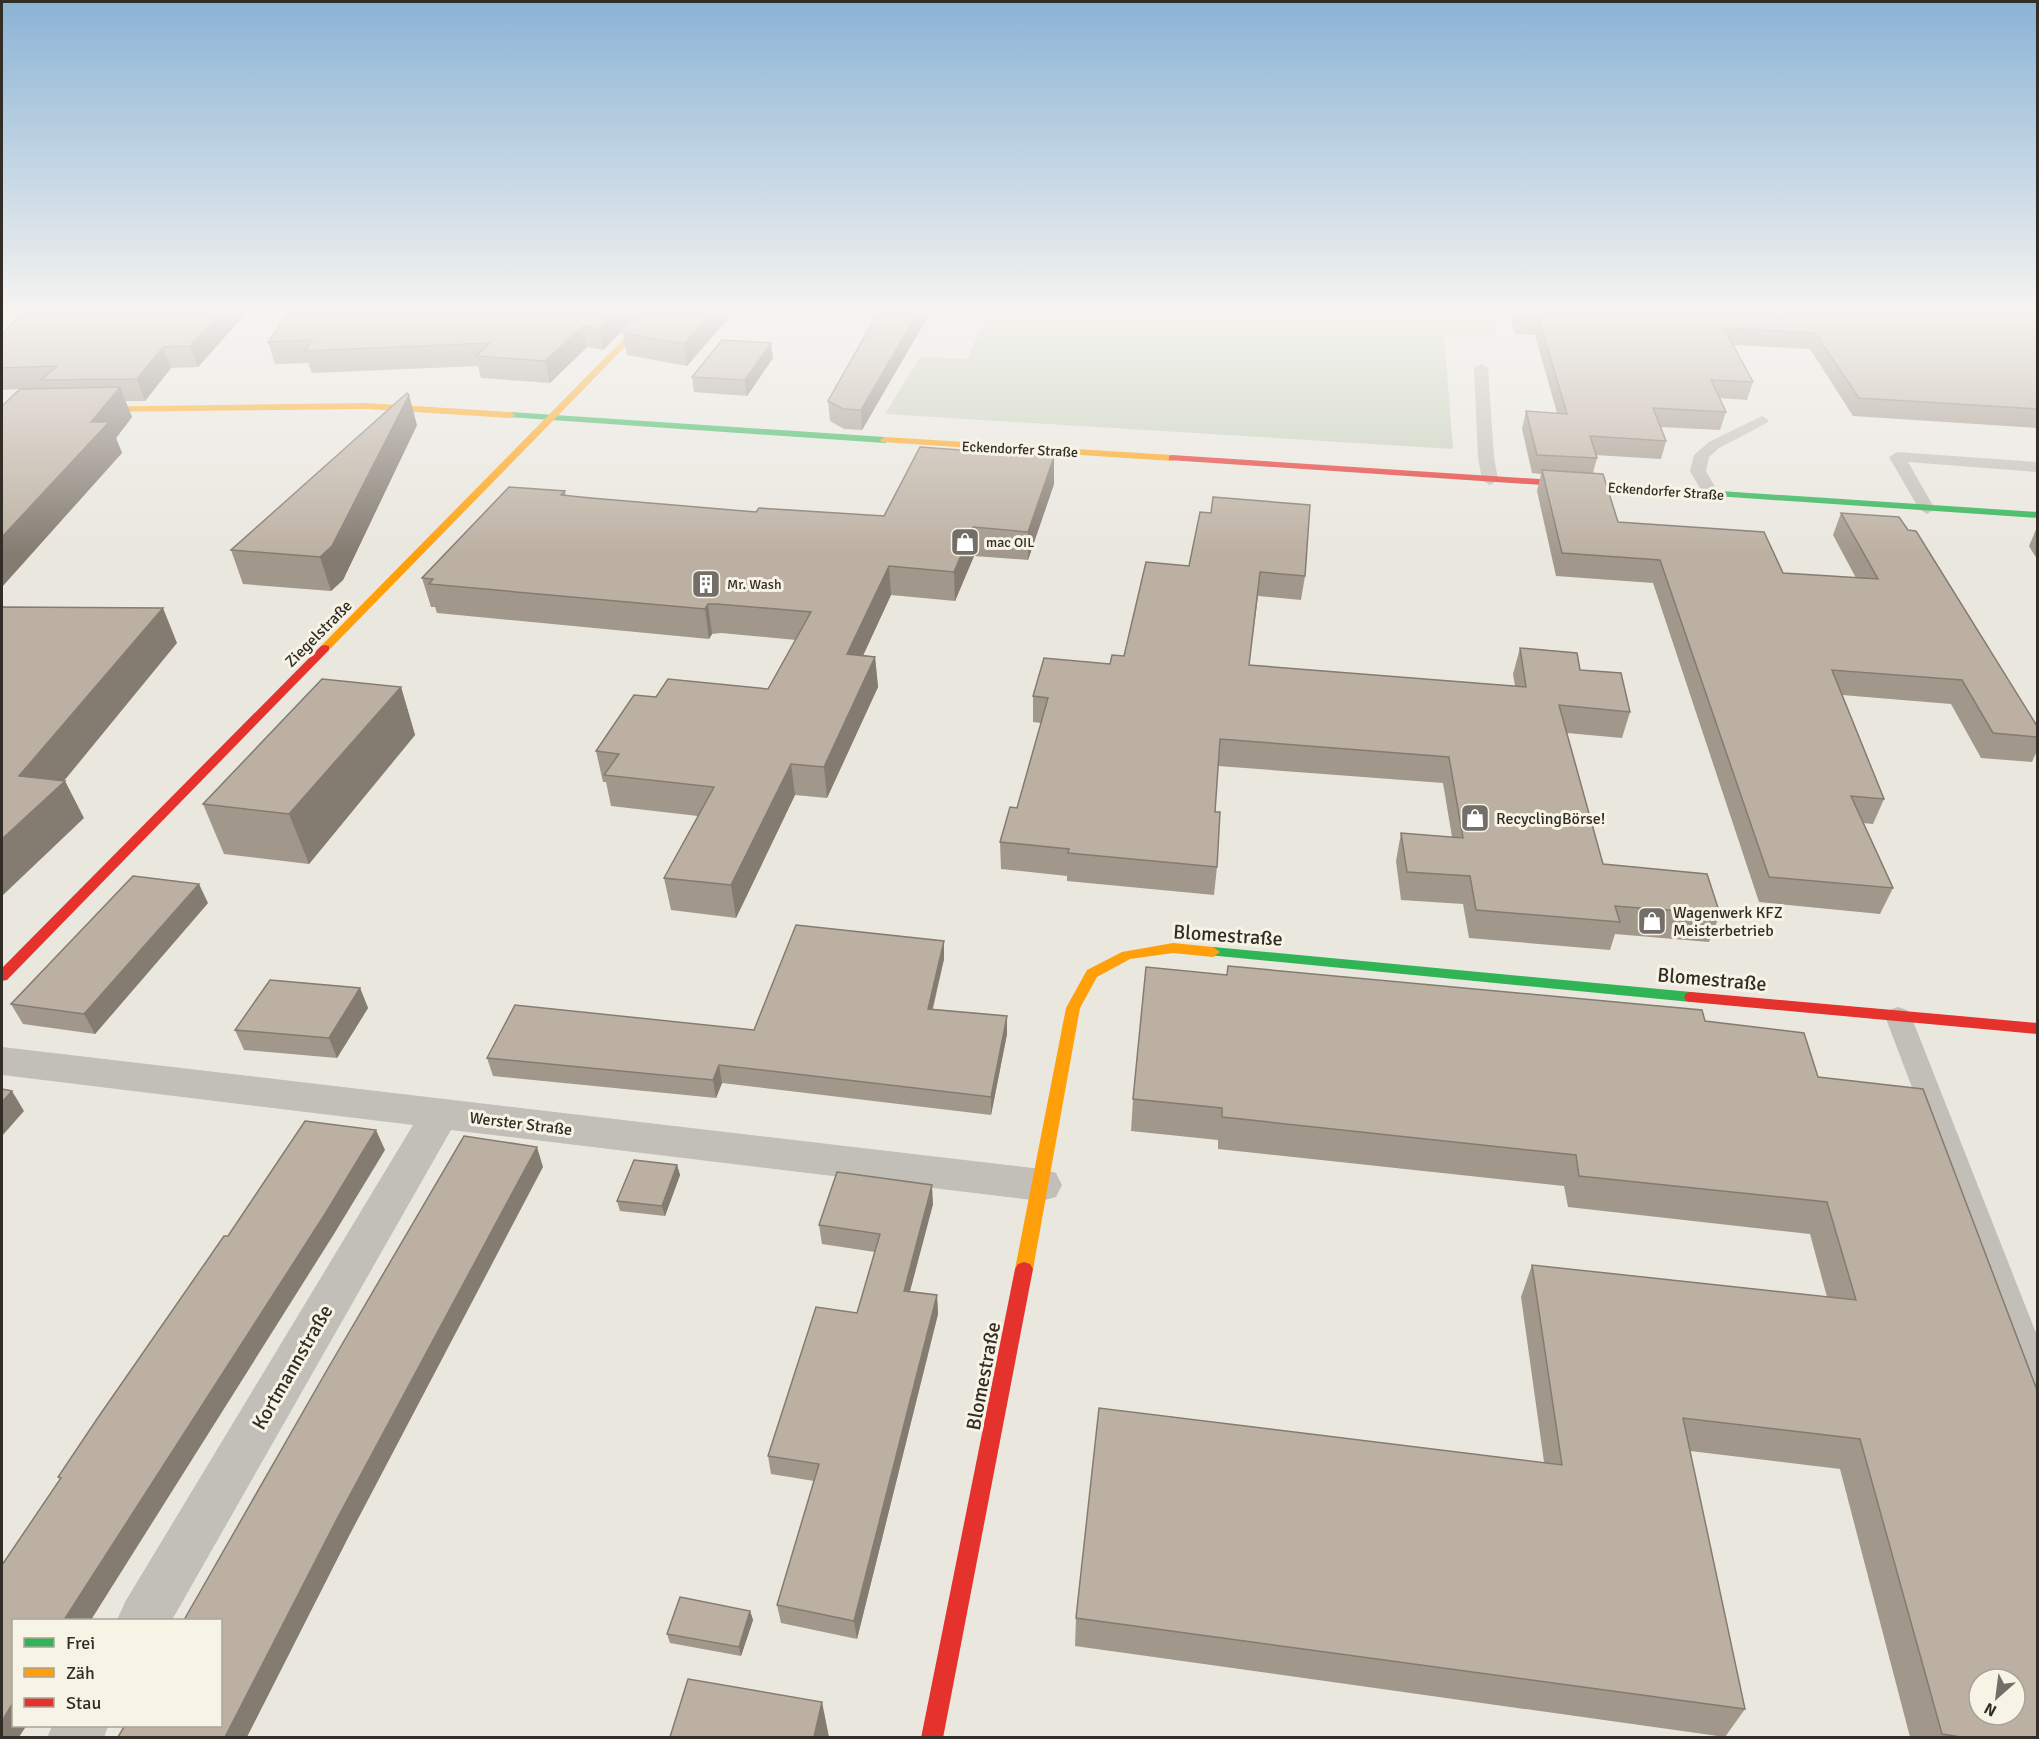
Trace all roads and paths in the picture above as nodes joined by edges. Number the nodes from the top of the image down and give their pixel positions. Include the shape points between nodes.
1 (578, 392) edge
2 (1482, 392) edge
3 (2, 411) edge
4 (554, 417) junction
5 (1762, 420) dead end
6 (2037, 467) edge
7 (1491, 480) junction
8 (1711, 494) junction
9 (1927, 508) junction
10 (2037, 515) edge
11 (2, 976) edge
12 (1898, 1016) junction
13 (2037, 1029) edge
14 (2, 1061) edge
15 (441, 1113) junction
16 (1041, 1185) junction
17 (2037, 1378) edge
18 (144, 1619) edge
19 (932, 1737) edge

1 - 4 street, Ziegelstraße
2 - 7 lane
3 - 4 street, Eckendorfer Straße via 367,406
4 - 7 street, Eckendorfer Straße
4 - 11 street, Ziegelstraße
5 - 8 lane via 1702,455 1698,471
6 - 9 lane via 1897,457
7 - 8 street, Eckendorfer Straße
8 - 9 street, Eckendorfer Straße
9 - 10 street, Eckendorfer Straße
12 - 13 street, Blomestraße
12 - 16 street, Blomestraße via 1173,948 1127,955 1092,974 1073,1008
12 - 17 lane
14 - 15 street, Werster Straße
15 - 16 street, Werster Straße
15 - 18 street, Kortmannstraße
16 - 19 street, Blomestraße

